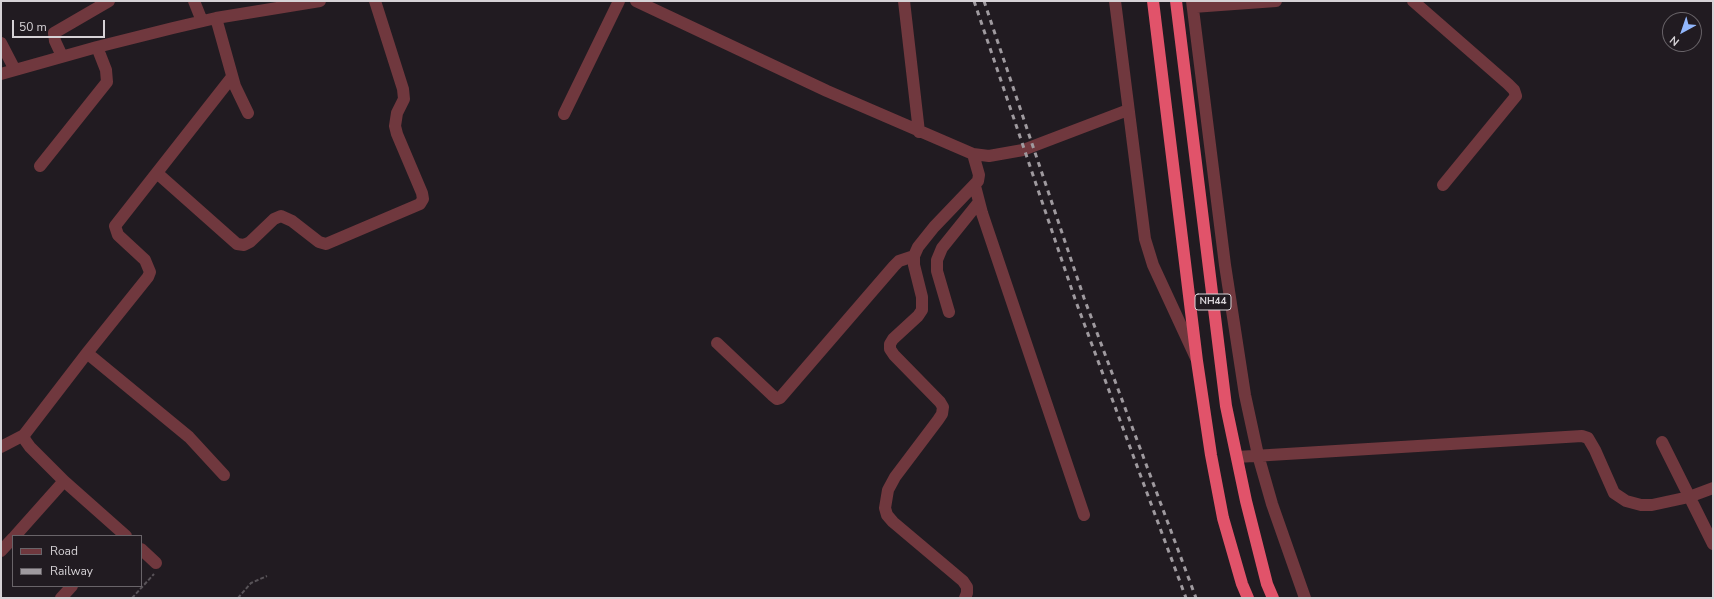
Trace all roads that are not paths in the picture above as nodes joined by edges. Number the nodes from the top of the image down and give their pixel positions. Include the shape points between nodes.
1 (109, 1) edge
2 (194, 1) edge
3 (320, 1) edge
4 (375, 1) edge
5 (619, 1) edge
6 (636, 1) edge
7 (904, 1) edge
8 (1115, 1) edge
9 (1153, 1) edge
10 (1176, 1) edge
11 (1276, 1) edge
12 (1413, 1) edge
13 (1193, 4) edge
14 (216, 18) junction
15 (202, 21) junction
16 (1, 43) edge
17 (97, 47) junction
18 (62, 56) junction
19 (15, 70) junction
20 (1, 74) edge
21 (232, 78) junction
22 (1128, 110) junction
23 (248, 113) dead end
24 (564, 114) dead end
25 (919, 132) junction
26 (973, 154) junction
27 (40, 166) dead end
28 (156, 173) junction
29 (1443, 185) dead end
30 (975, 186) junction
31 (979, 202) junction
32 (914, 256) junction
33 (949, 312) dead end
34 (717, 343) dead end
35 (87, 353) junction
36 (1197, 361) junction
37 (24, 435) junction
38 (1662, 442) dead end
39 (1, 447) edge
40 (1258, 455) junction
41 (1238, 457) junction
42 (224, 475) dead end
43 (64, 481) junction
44 (1713, 488) edge
45 (1689, 497) junction
46 (1084, 515) dead end
47 (121, 534) edge
48 (16, 535) edge
49 (12, 539) edge
50 (1713, 544) edge
51 (142, 550) edge
52 (1, 551) edge
53 (156, 563) road end
54 (71, 587) edge
55 (61, 598) edge
56 (965, 598) edge
57 (1248, 598) edge
58 (1273, 598) edge
59 (1305, 598) edge

1 - 18 street via 54,33
2 - 15 street
3 - 14 street
4 - 28 street via 403,89 404,99 397,113 395,126 422,193 423,199 420,204 326,244 281,216 244,245 237,244
5 - 24 street
6 - 25 street
7 - 25 street
8 - 22 street
9 - 36 highway, NH44
10 - 41 highway, NH44 via 1226,406
11 - 13 street
12 - 29 street via 1508,84 1516,96
13 - 40 street via 1225,265 1245,395
14 - 15 street
14 - 21 street
15 - 17 street
16 - 19 street
17 - 18 street
17 - 27 street via 106,70 107,82
18 - 19 street
19 - 20 street
21 - 23 street
21 - 28 street
22 - 26 street via 1023,150 989,156
22 - 36 street via 1145,239 1153,265
25 - 26 street
26 - 30 street via 979,175
28 - 35 street via 115,226 118,235 145,260 150,272 148,278
30 - 31 street
30 - 32 street via 924,237
31 - 33 street via 942,248 937,260 937,271
31 - 46 street
32 - 34 street via 894,266 780,398 772,395
32 - 56 street via 922,310 893,339 890,349 943,407 942,414 895,477 888,490 885,508 893,522 963,581 968,593
35 - 37 street
35 - 42 street via 189,437
36 - 57 highway, NH44 via 1211,455 1224,518
37 - 39 street
37 - 43 street via 30,447
38 - 45 street
40 - 41 street
40 - 45 street via 1582,436 1588,438 1610,487 1619,497 1634,504 1652,505
40 - 59 street
41 - 58 highway, NH44 via 1248,508 1267,584
43 - 47 street
43 - 48 street
44 - 45 street
45 - 50 street
49 - 52 street
51 - 53 street
54 - 55 street

